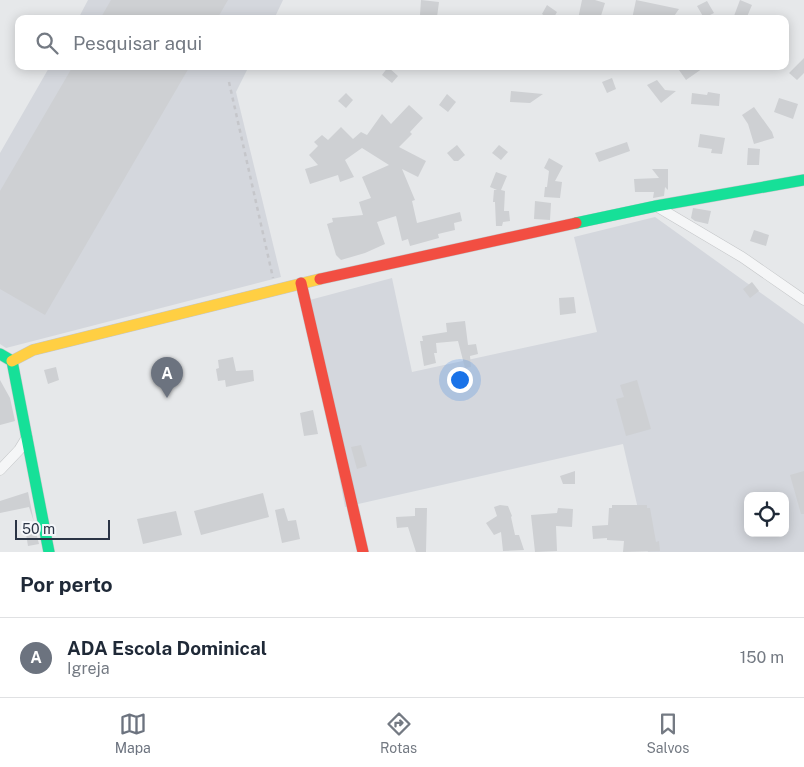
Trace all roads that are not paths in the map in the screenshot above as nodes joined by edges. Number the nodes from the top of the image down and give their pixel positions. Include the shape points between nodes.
1 (804, 180) edge
2 (656, 206) junction
3 (301, 283) junction
4 (804, 300) edge
5 (0, 354) edge
6 (12, 361) junction
7 (27, 437) junction
8 (0, 470) edge
9 (49, 552) edge
10 (364, 552) edge

1 - 2 street
2 - 3 street
2 - 4 street via 742,257
3 - 6 street via 33,350
3 - 10 street
5 - 6 street
6 - 7 street
7 - 8 street
7 - 9 street

